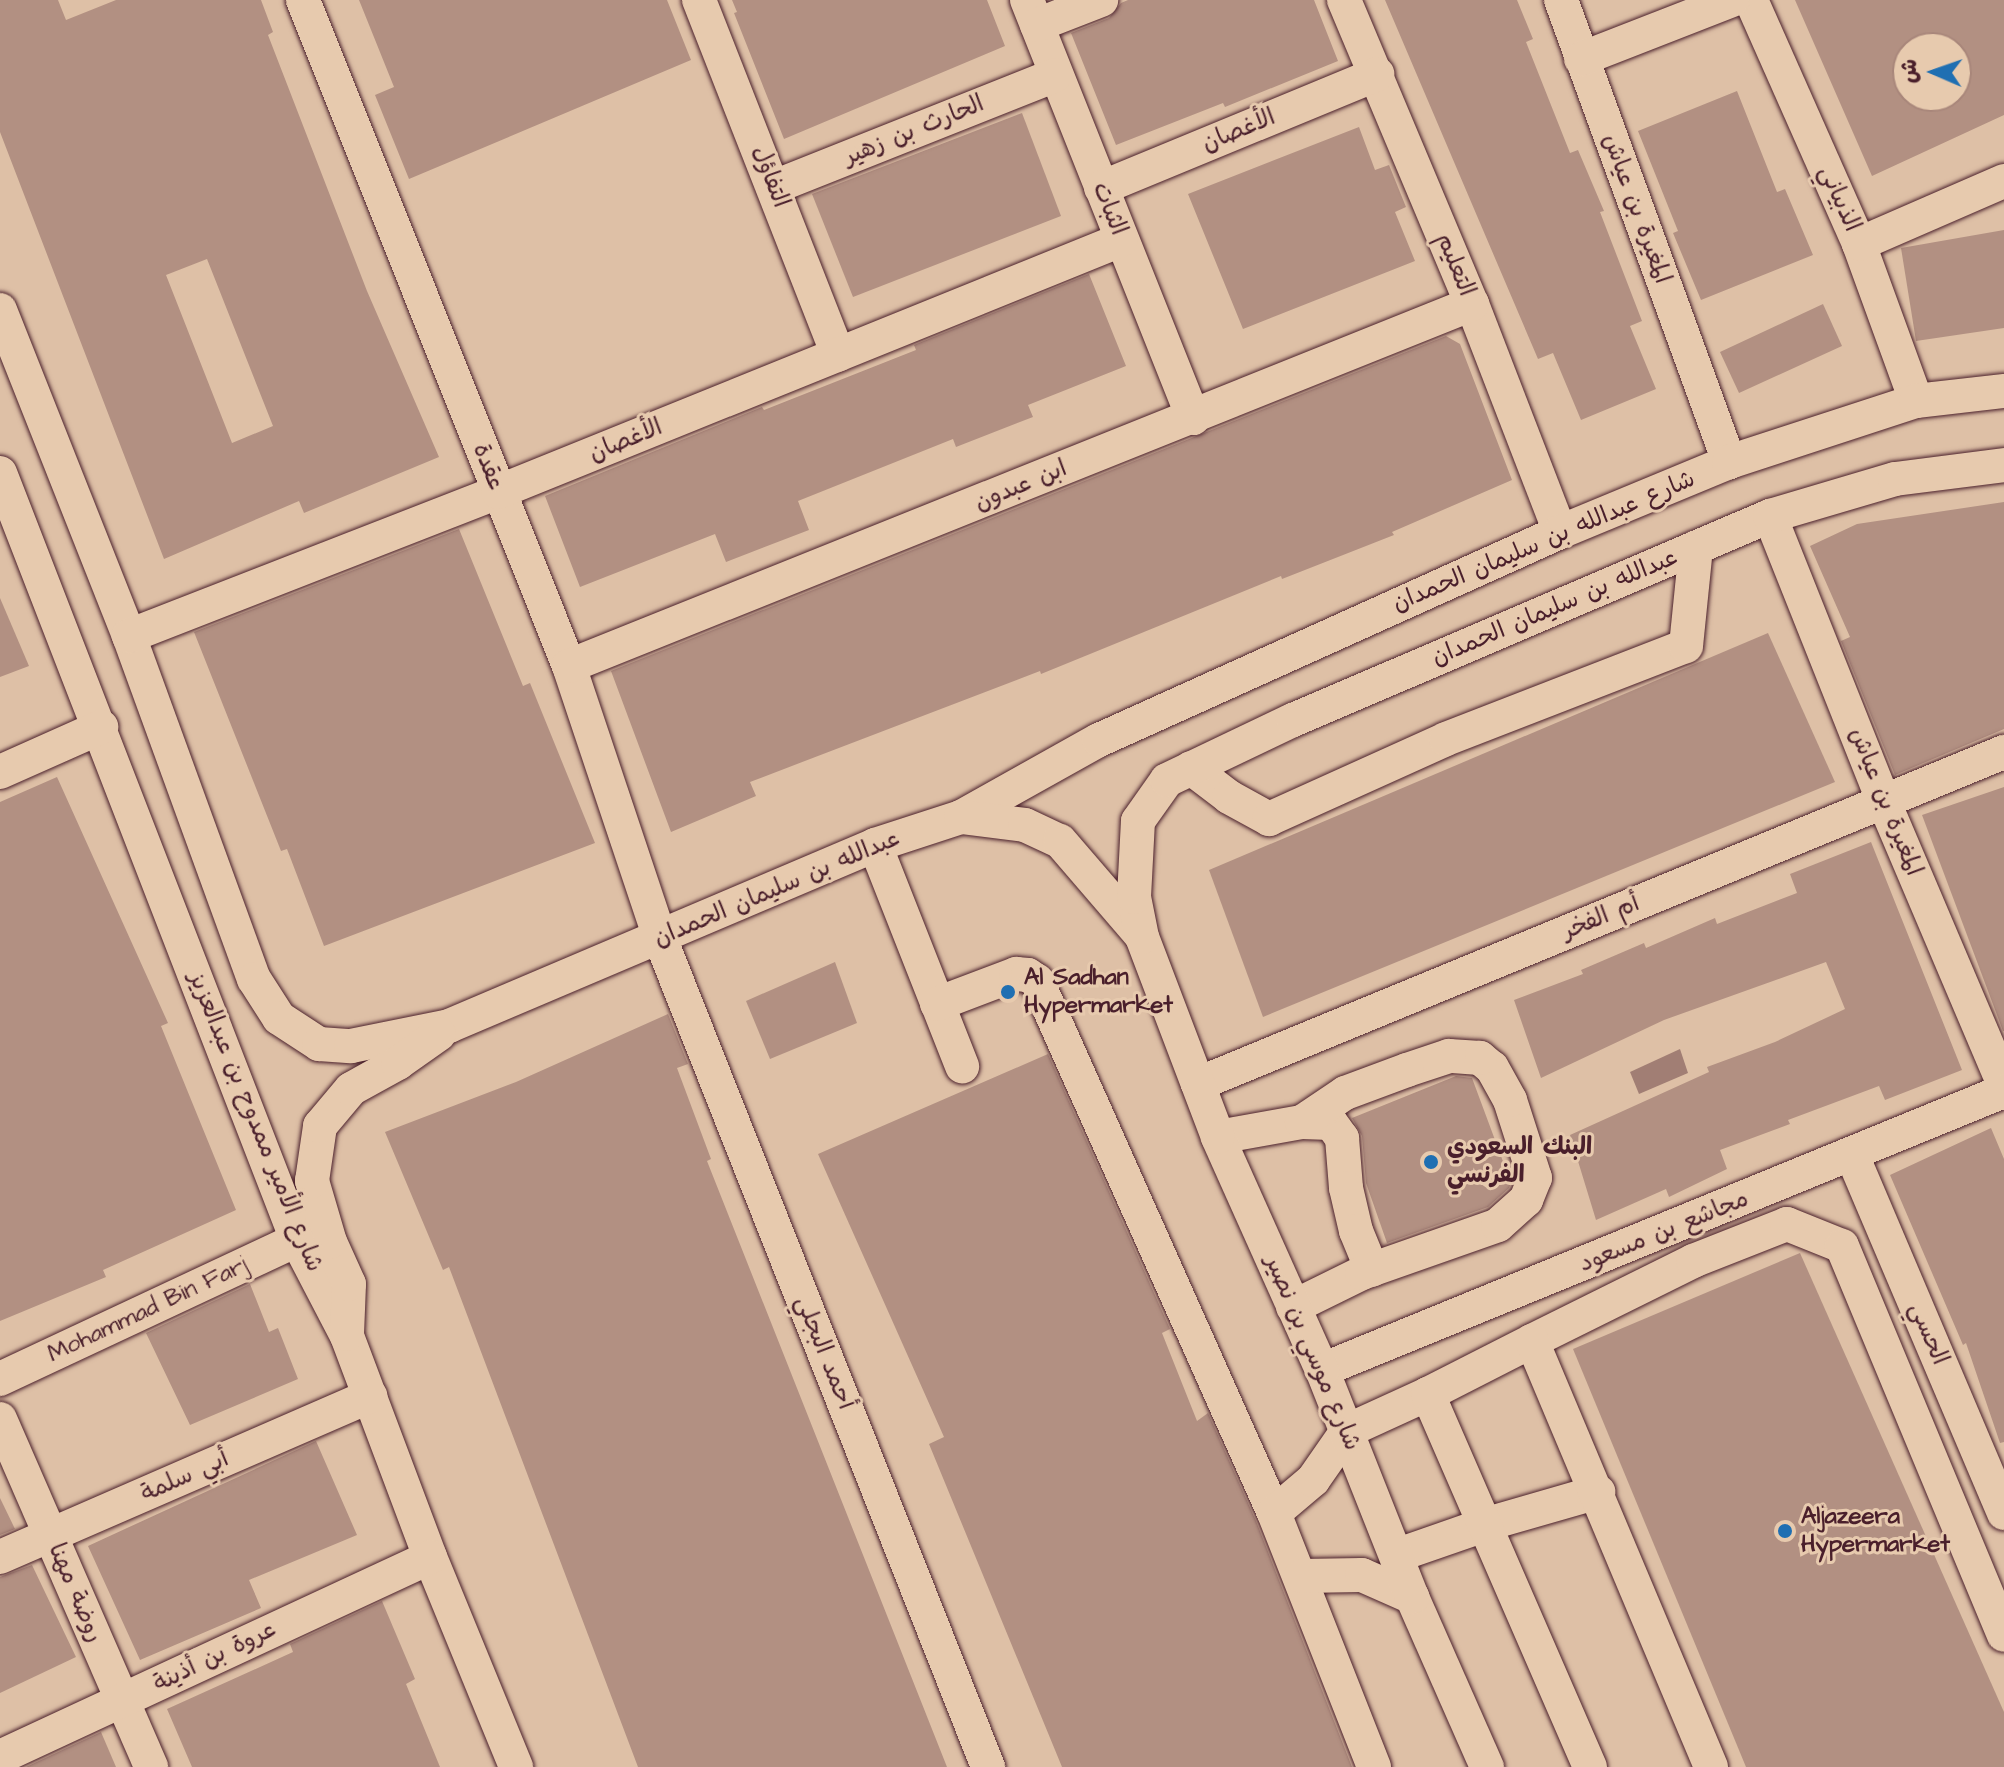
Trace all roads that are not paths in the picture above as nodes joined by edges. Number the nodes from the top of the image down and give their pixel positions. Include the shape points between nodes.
1 (303, 0) edge
2 (699, 0) edge
3 (1101, 0) edge
4 (1344, 0) edge
5 (1561, 0) edge
6 (1732, 0) edge
7 (1751, 0) edge
8 (1032, 13) edge
9 (1581, 59) junction
10 (1377, 74) junction
11 (1055, 75) junction
12 (2004, 181) edge
13 (774, 187) junction
14 (1101, 188) junction
15 (1121, 240) junction
16 (1859, 244) junction
17 (1472, 304) junction
18 (0, 310) edge
19 (838, 355) junction
20 (2004, 391) edge
21 (1916, 401) junction
22 (1193, 418) junction
23 (1729, 462) junction
24 (2004, 465) edge
25 (0, 473) edge
26 (498, 492) junction
27 (1770, 516) junction
28 (1560, 532) junction
29 (1696, 548) junction
30 (129, 636) junction
31 (569, 666) junction
32 (101, 727) junction
33 (1099, 740) joint
34 (2004, 752) edge
35 (1191, 768) junction
36 (0, 772) edge
37 (1884, 802) junction
38 (961, 817) junction
39 (875, 845) junction
40 (1142, 937) junction
41 (660, 938) junction
42 (937, 1004) junction
43 (449, 1026) junction
44 (962, 1066) dead end
45 (1198, 1084) junction
46 (2004, 1088) edge
47 (1302, 1122) junction
48 (1218, 1137) junction
49 (1852, 1155) junction
50 (297, 1240) junction
51 (1372, 1270) junction
52 (1293, 1307) junction
53 (347, 1336) junction
54 (1532, 1341) junction
55 (1322, 1370) junction
56 (0, 1379) edge
57 (1428, 1394) junction
58 (370, 1396) junction
59 (0, 1419) edge
60 (1347, 1431) junction
61 (1598, 1492) junction
62 (1274, 1513) junction
63 (2004, 1513) edge
64 (1487, 1524) junction
65 (51, 1535) junction
66 (1398, 1555) junction
67 (0, 1557) edge
68 (430, 1557) junction
69 (1301, 1576) junction
70 (1412, 1597) junction
71 (2004, 1635) edge
72 (122, 1703) junction
73 (0, 1757) edge
74 (151, 1767) edge
75 (516, 1767) edge
76 (988, 1767) edge
77 (1374, 1767) edge
78 (1487, 1767) edge
79 (1590, 1767) edge
80 (1711, 1767) edge

1 - 26 street, عقدة
2 - 13 street, التفاؤل
3 - 8 street
4 - 10 street, التعليم
5 - 9 street, المغيرة بن عياش
6 - 9 street
7 - 16 street, الذبياني
8 - 11 street, الثبات
9 - 23 street, المغيرة بن عياش
10 - 14 street, الأغصان
10 - 17 street, التعليم
11 - 13 street, الحارث بن زهير
11 - 14 street, الثبات
12 - 16 street
13 - 19 street, التفاؤل
14 - 15 street, الثبات
15 - 19 street, الأغصان
15 - 22 street, الثبات
16 - 21 street, الذبياني
17 - 22 street, ابن عبدون
17 - 28 street, التعليم
18 - 30 street
19 - 26 street, الأغصان
20 - 21 street, شارع عبدالله بن سليمان الحمدان
21 - 23 street, شارع عبدالله بن سليمان الحمدان
22 - 31 street, ابن عبدون
23 - 28 street, شارع عبدالله بن سليمان الحمدان
24 - 27 street, عبدالله بن سليمان الحمدان via 1895,479
25 - 32 street, شارع الأمير ممدوح بن عبدالعزيز
26 - 30 street, الأغصان
26 - 31 street, عقدة
27 - 29 street, عبدالله بن سليمان الحمدان
27 - 37 street, المغيرة بن عياش
28 - 33 street, شارع عبدالله بن سليمان الحمدان
29 - 35 street, عبدالله بن سليمان الحمدان
29 - 35 street via 1686,646 1446,739 1269,819
30 - 43 street via 254,979 279,1018 319,1044 351,1046
31 - 41 street, عقدة
32 - 36 street
32 - 50 street, شارع الأمير ممدوح بن عبدالعزيز
33 - 38 street, عبدالله بن سليمان الحمدان
34 - 37 street, أم الفخر
35 - 40 street, عبدالله بن سليمان الحمدان via 1167,780 1138,821 1134,897
37 - 45 street, أم الفخر
37 - 46 street, المغيرة بن عياش
38 - 39 street, عبدالله بن سليمان الحمدان
38 - 40 street via 1025,825 1060,841
39 - 41 street, عبدالله بن سليمان الحمدان
39 - 42 street
40 - 45 street, شارع موسي بن نصير
41 - 43 street, عبدالله بن سليمان الحمدان
41 - 76 street, أحمد البجلي
42 - 44 street
42 - 62 street via 1016,974 1037,981
43 - 53 street via 351,1089 320,1126 312,1181 349,1284
45 - 48 street, شارع موسي بن نصير
46 - 49 street, مجاشع بن مسعود
47 - 48 street
47 - 51 street via 1331,1123 1342,1138 1346,1188
47 - 51 street via 1345,1093 1457,1055 1480,1058 1492,1068 1510,1100 1535,1178 1526,1200 1498,1225
48 - 52 street, شارع موسي بن نصير
49 - 55 street, مجاشع بن مسعود
49 - 63 street, الحسي
50 - 53 street, شارع الأمير ممدوح بن عبدالعزيز
50 - 56 street, Mohammad Bin Farj
51 - 52 street
52 - 55 street, شارع موسي بن نصير
53 - 58 street, شارع الأمير ممدوح بن عبدالعزيز
54 - 57 street
54 - 61 street
54 - 71 street via 1693,1261 1787,1224 1842,1246
55 - 60 street, شارع موسي بن نصير
57 - 60 street
57 - 64 street
58 - 65 street, أبي سلمة
58 - 68 street, شارع الأمير ممدوح بن عبدالعزيز
59 - 65 street, روضة مهنا
60 - 62 street via 1318,1474
60 - 66 street, شارع موسي بن نصير
61 - 64 street
61 - 80 street
62 - 69 street
64 - 66 street
64 - 79 street
65 - 67 street, أبي سلمة
65 - 72 street, روضة مهنا
66 - 70 street, شارع موسي بن نصير
68 - 72 street, عروة بن أذينة
68 - 75 street, شارع الأمير ممدوح بن عبدالعزيز
69 - 70 street via 1362,1575
69 - 77 street
70 - 78 street, شارع موسي بن نصير
72 - 73 street, عروة بن أذينة
72 - 74 street, روضة مهنا

